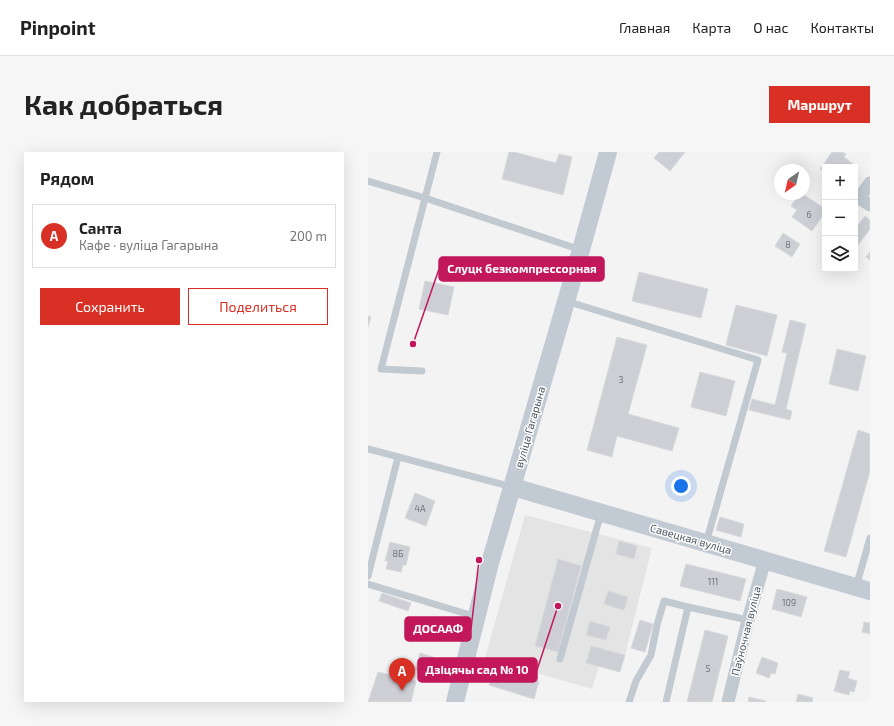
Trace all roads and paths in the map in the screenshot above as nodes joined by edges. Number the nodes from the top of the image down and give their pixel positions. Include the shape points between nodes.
1 (437, 152) edge
2 (608, 152) edge
3 (368, 181) edge
4 (870, 183) edge
5 (425, 198) junction
6 (870, 205) edge
7 (581, 250) junction
8 (566, 301) junction
9 (422, 371) dead end
10 (368, 449) edge
11 (398, 457) junction
12 (512, 487) junction
13 (601, 513) junction
14 (870, 538) edge
15 (706, 543) junction
16 (765, 560) junction
17 (368, 576) edge
18 (368, 584) edge
19 (863, 589) edge
20 (688, 607) junction
21 (477, 617) junction
22 (748, 620) junction
23 (560, 659) dead end
24 (455, 702) edge
25 (629, 702) edge
26 (666, 702) edge
27 (728, 702) edge

1 - 5 lane
2 - 7 main road, вуліца Гагарына
3 - 5 lane
4 - 6 street via 860,198
5 - 7 lane
5 - 9 lane via 381,369
7 - 8 main road, вуліца Гагарына
8 - 12 main road, вуліца Гагарына
8 - 15 lane via 758,360
10 - 11 lane
11 - 12 lane
11 - 17 lane
12 - 13 main road, Савецкая вуліца
12 - 21 main road, вуліца Гагарына
13 - 15 main road, Савецкая вуліца
13 - 23 lane
14 - 19 lane
15 - 16 main road, Савецкая вуліца
16 - 19 main road, Савецкая вуліца
16 - 22 street, Паўночная вуліца
18 - 21 lane
20 - 22 lane
20 - 25 lane via 664,601 651,655 636,681
20 - 26 lane
21 - 24 main road, вуліца Гагарына
22 - 27 street, Паўночная вуліца

